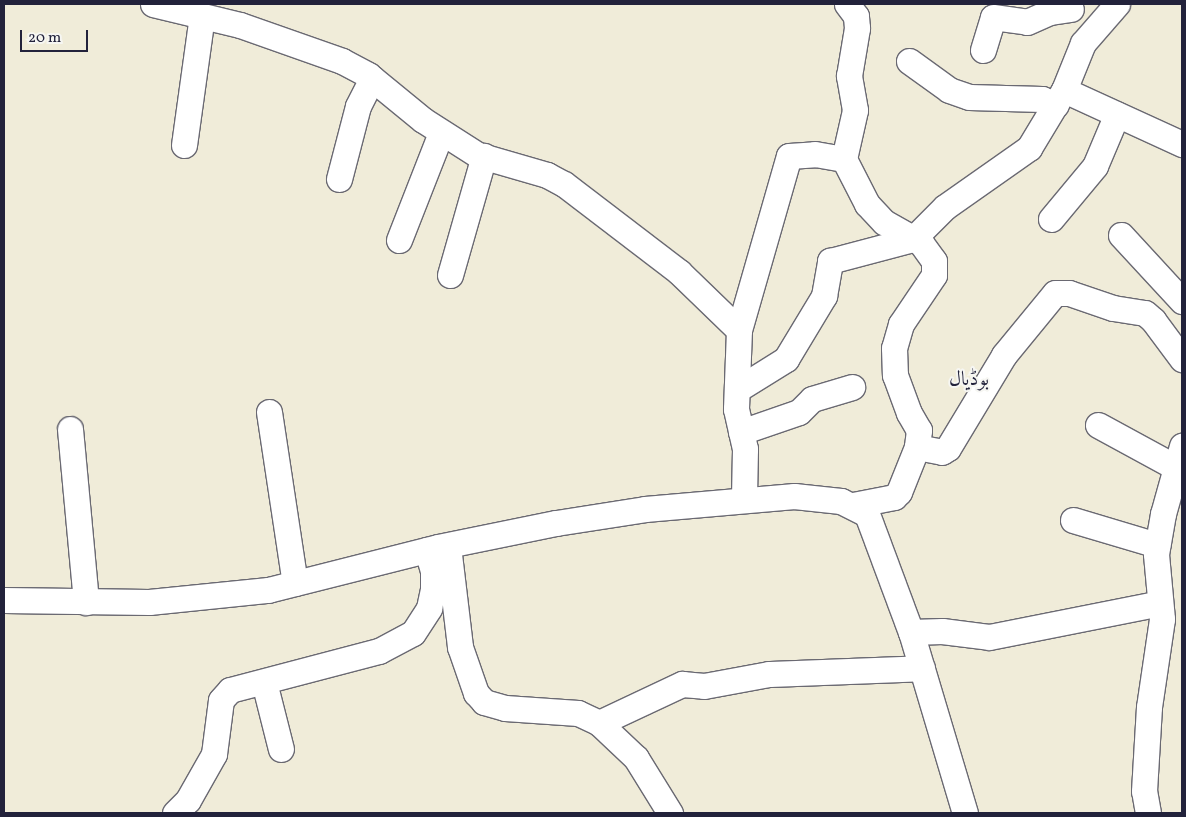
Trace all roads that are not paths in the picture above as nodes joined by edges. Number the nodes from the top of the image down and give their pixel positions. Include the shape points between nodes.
1 (847, 4) edge
2 (1117, 4) edge
3 (170, 6) edge
4 (1069, 6) edge
5 (202, 16) junction
6 (1090, 36) junction
7 (983, 50) dead end
8 (909, 60) dead end
9 (372, 78) junction
10 (1060, 97) junction
11 (1117, 114) junction
12 (441, 133) junction
13 (184, 144) dead end
14 (1182, 144) edge
15 (484, 156) junction
16 (844, 159) junction
17 (339, 179) dead end
18 (1051, 218) dead end
19 (1121, 235) dead end
20 (913, 239) junction
21 (399, 240) dead end
22 (450, 275) dead end
23 (1182, 301) edge
24 (739, 330) junction
25 (1182, 359) edge
26 (852, 386) dead end
27 (738, 389) junction
28 (269, 412) dead end
29 (1098, 425) dead end
30 (70, 428) dead end
31 (741, 432) junction
32 (917, 447) junction
33 (1180, 457) edge
34 (744, 498) junction
35 (854, 506) junction
36 (1073, 520) dead end
37 (1157, 545) junction
38 (437, 548) junction
39 (294, 584) junction
40 (4, 600) edge
41 (86, 602) junction
42 (1160, 603) junction
43 (911, 632) junction
44 (922, 668) junction
45 (264, 682) junction
46 (599, 722) junction
47 (282, 749) dead end
48 (175, 813) edge
49 (670, 813) edge
50 (965, 813) edge
51 (1148, 813) edge

1 - 16 street via 856,16 857,28 849,76 855,110
2 - 6 street
3 - 5 street
4 - 6 street
4 - 7 street via 1027,22 993,17
5 - 9 street via 312,48
5 - 13 street
6 - 10 street via 1083,43
8 - 10 street via 950,90 969,97
9 - 12 street
9 - 17 street via 358,106
10 - 11 street
10 - 20 street via 1029,148 945,207
11 - 14 street
11 - 18 street via 1095,166
12 - 15 street
12 - 21 street
15 - 22 street
15 - 24 street via 547,175 564,184 679,272
16 - 20 street via 867,204 884,222
16 - 24 street via 814,154 789,156
19 - 23 street
20 - 27 street via 830,261 824,296 786,359
20 - 32 street via 928,251 934,261 934,275 901,324 894,348 895,375 919,430
24 - 27 street
25 - 32 street via 1145,313 1113,308 1069,293 1056,293 1004,355 948,448 942,452
26 - 31 street via 812,399 799,412
27 - 31 street via 736,409
28 - 39 street
29 - 33 street
30 - 41 street
31 - 34 street via 745,449
32 - 35 street via 894,497
33 - 37 street
34 - 35 street via 794,496
34 - 38 street via 556,523
35 - 43 street via 867,514
36 - 37 street
37 - 42 street
38 - 39 street
38 - 45 street via 429,608 413,632 402,641 362,656
38 - 46 street via 460,647 476,693 484,702 505,708 578,713
39 - 41 street via 268,590 149,602
40 - 41 street
42 - 43 street via 989,637 942,631
42 - 51 street via 1160,652 1149,707 1145,773
43 - 44 street
44 - 46 street via 769,674 704,686 682,684
44 - 50 street
45 - 47 street
45 - 48 street via 230,690 221,700 214,754 188,800
46 - 49 street via 636,758

